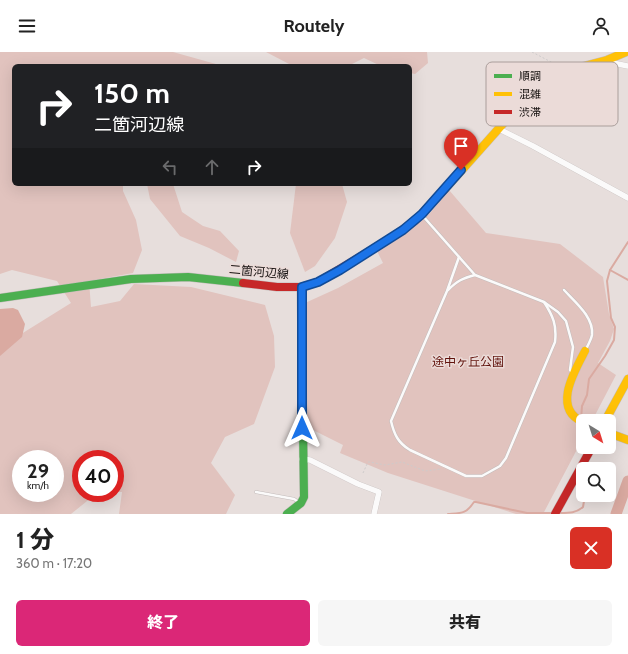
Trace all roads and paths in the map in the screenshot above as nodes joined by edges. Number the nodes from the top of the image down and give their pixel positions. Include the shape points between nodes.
1 (532, 52) edge
2 (626, 52) edge
3 (606, 60) junction
4 (551, 62) edge
5 (598, 62) edge
6 (611, 62) edge
7 (618, 64) edge
8 (628, 66) edge
9 (501, 126) edge
10 (498, 129) junction
11 (628, 198) edge
12 (422, 214) junction
13 (459, 257) junction
14 (475, 275) junction
15 (302, 287) junction
16 (564, 290) dead end
17 (447, 291) junction
18 (0, 298) edge
19 (544, 302) junction
20 (585, 351) joint
21 (574, 374) junction
22 (628, 379) edge
23 (609, 414) edge
24 (576, 418) edge
25 (616, 436) edge
26 (627, 440) edge
27 (588, 454) edge
28 (302, 459) junction
29 (446, 467) junction
30 (362, 473) dead end
31 (256, 492) dead end
32 (301, 503) junction
33 (287, 514) edge
34 (374, 514) edge
35 (555, 514) edge

1 - 4 path
2 - 3 main road, 二箇河辺線
3 - 5 main road, 二箇河辺線
3 - 6 street
7 - 8 street
9 - 10 main road, 二箇河辺線
10 - 11 street
10 - 12 main road, 二箇河辺線
12 - 13 lane
12 - 15 main road, 二箇河辺線 via 397,234 340,270
13 - 14 lane
13 - 17 lane
14 - 17 lane via 457,281
14 - 19 lane
15 - 18 main road, 二箇河辺線 via 162,277 131,279
15 - 28 main road
16 - 20 lane via 588,318 592,329 592,336
17 - 29 lane via 391,421 394,434 403,446
19 - 21 lane via 566,321 573,347 570,370
19 - 29 lane via 554,320 555,342 506,458 500,466 482,476 466,476
20 - 21 main road
21 - 24 main road via 566,406 570,414
22 - 23 main road
25 - 26 main road
27 - 35 main road
28 - 32 main road via 304,497
28 - 34 street via 310,460 379,492
29 - 30 path via 438,471 425,471 402,462 385,465 368,462
31 - 32 lane via 294,499
32 - 33 main road

